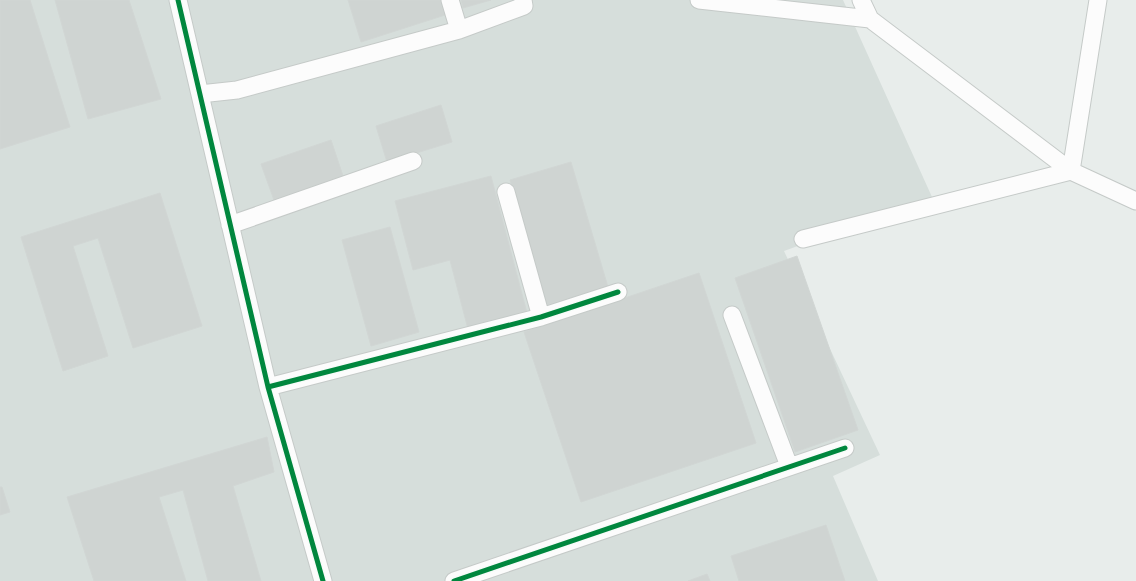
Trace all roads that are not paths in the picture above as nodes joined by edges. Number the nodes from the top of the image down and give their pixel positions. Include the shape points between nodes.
1 (178, 0) edge
2 (450, 0) edge
3 (523, 0) edge
4 (699, 0) edge
5 (862, 0) edge
6 (1098, 0) edge
7 (870, 19) junction
8 (459, 30) junction
9 (200, 94) junction
10 (413, 161) dead end
11 (1071, 171) junction
12 (506, 192) dead end
13 (1136, 201) edge
14 (230, 226) junction
15 (803, 239) dead end
16 (618, 292) dead end
17 (732, 315) dead end
18 (541, 316) junction
19 (268, 387) junction
20 (845, 448) dead end
21 (789, 466) junction
22 (323, 581) edge
23 (454, 581) edge

1 - 9 street
2 - 8 street
3 - 8 street via 524,6
4 - 7 street
5 - 7 street
6 - 11 street
7 - 11 street
8 - 9 street via 237,90
9 - 14 street
10 - 14 street
11 - 13 street
11 - 15 street
12 - 18 street
14 - 19 street
16 - 18 street
17 - 21 street
18 - 19 street
19 - 22 street
20 - 21 street
21 - 23 street

